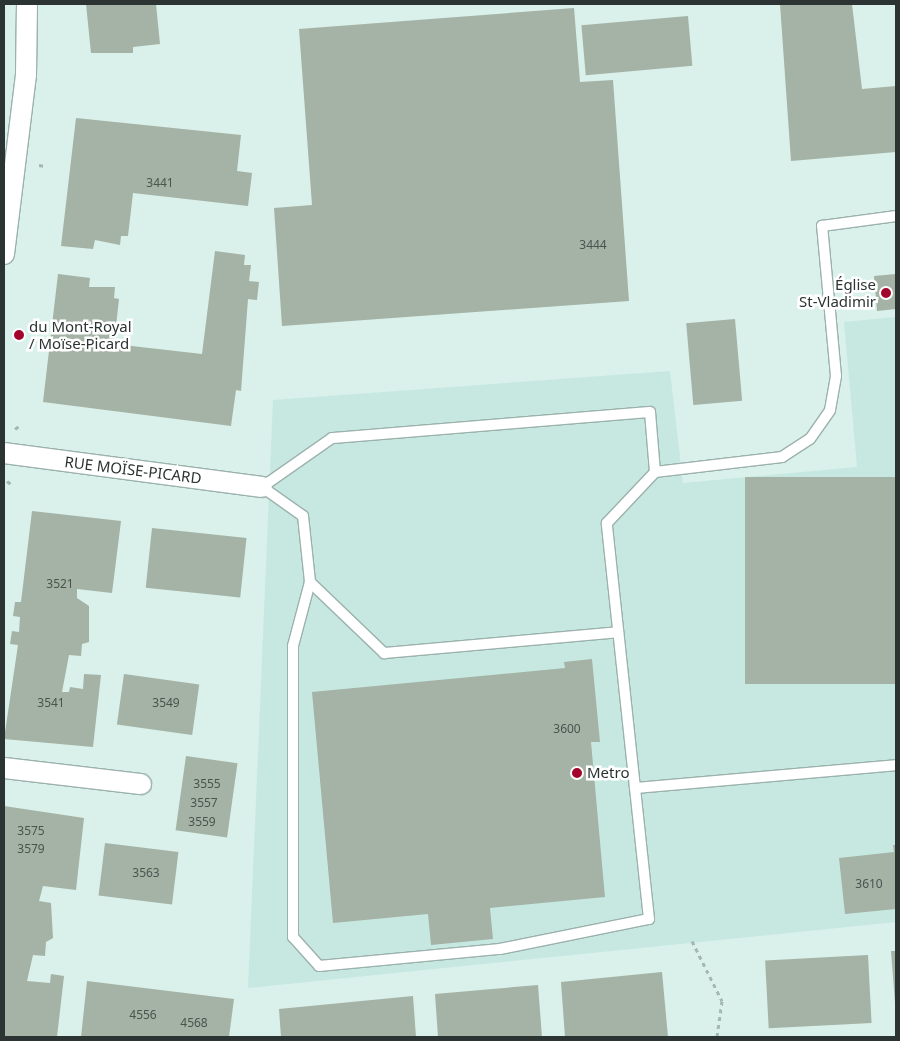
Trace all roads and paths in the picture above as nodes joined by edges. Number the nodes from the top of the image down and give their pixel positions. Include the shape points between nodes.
1 (26, 4) edge
2 (12, 132) edge
3 (39, 165) dead end
4 (45, 166) dead end
5 (896, 216) edge
6 (4, 254) edge
7 (18, 426) dead end
8 (15, 429) dead end
9 (4, 453) edge
10 (655, 472) junction
11 (262, 487) junction
12 (310, 582) junction
13 (618, 632) junction
14 (896, 765) edge
15 (4, 768) edge
16 (141, 784) dead end
17 (635, 788) junction
18 (692, 941) dead end
19 (717, 1037) edge

1 - 2 street via 26,75
2 - 6 street
3 - 4 path
5 - 10 lane via 822,226 836,376 830,410 810,439 782,458
7 - 8 path
9 - 11 street, RUE MOÏSE-PICARD
10 - 11 lane via 650,412 332,438
10 - 13 lane via 607,523
11 - 12 lane via 302,516
12 - 13 lane via 384,652
12 - 17 lane via 293,646 293,937 319,966 500,949 649,919
13 - 17 lane
14 - 17 lane
15 - 16 street
18 - 19 path via 722,1001

